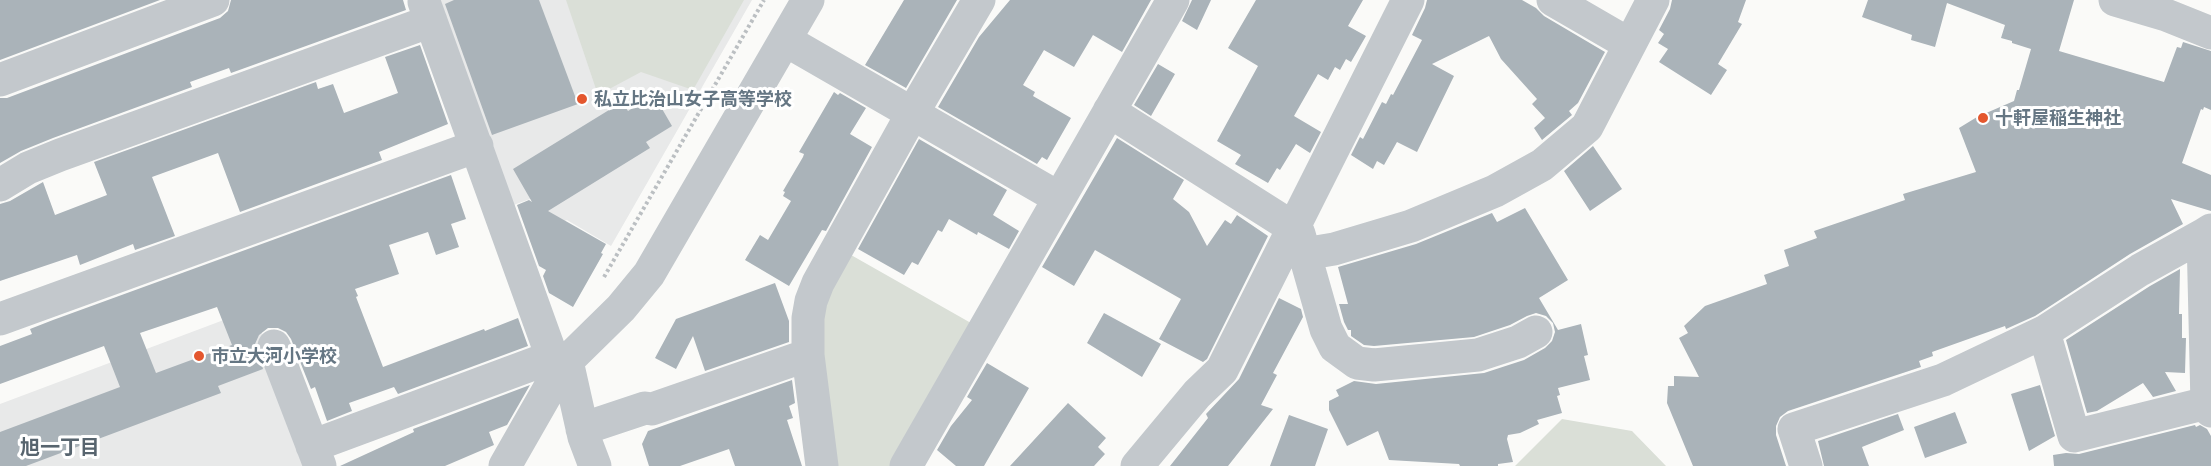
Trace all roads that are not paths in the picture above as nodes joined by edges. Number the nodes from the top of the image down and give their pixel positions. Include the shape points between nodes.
1 (213, 0) edge
2 (808, 0) edge
3 (980, 0) edge
4 (1173, 0) edge
5 (1408, 0) edge
6 (1553, 0) edge
7 (1653, 0) edge
8 (2115, 0) edge
9 (427, 11) edge
10 (2211, 33) edge
11 (785, 40) junction
12 (1629, 44) junction
13 (0, 80) edge
14 (1109, 111) junction
15 (912, 114) junction
16 (477, 146) junction
17 (0, 185) edge
18 (1059, 198) junction
19 (2207, 233) edge
20 (1298, 240) junction
21 (0, 319) edge
22 (1536, 332) dead end
23 (2044, 332) junction
24 (274, 346) dead end
25 (808, 355) junction
26 (560, 359) junction
27 (2210, 406) edge
28 (582, 429) junction
29 (316, 456) edge
30 (505, 466) edge
31 (595, 466) edge
32 (822, 466) edge
33 (906, 466) edge
34 (1137, 466) edge
35 (1806, 466) edge

1 - 13 street
2 - 11 street
3 - 15 street
4 - 14 street
5 - 20 street
6 - 12 street
7 - 12 street
8 - 10 street
9 - 16 street
9 - 17 street via 28,168
11 - 15 street
11 - 26 street via 649,274 621,308
12 - 20 street via 1587,127 1542,165 1495,191 1412,226 1334,249
14 - 18 street
14 - 20 street
15 - 18 street
15 - 25 street via 818,283 808,318
16 - 21 street
16 - 26 street
18 - 33 street
19 - 23 street via 2140,270
19 - 27 street
20 - 22 street via 1335,348 1357,363 1374,365 1479,355
20 - 34 street via 1222,370
23 - 27 street via 2074,436
23 - 35 street via 1943,380 1794,429
24 - 29 street
25 - 28 street
25 - 32 street
26 - 28 street
26 - 29 street
26 - 30 street via 549,389
28 - 31 street

